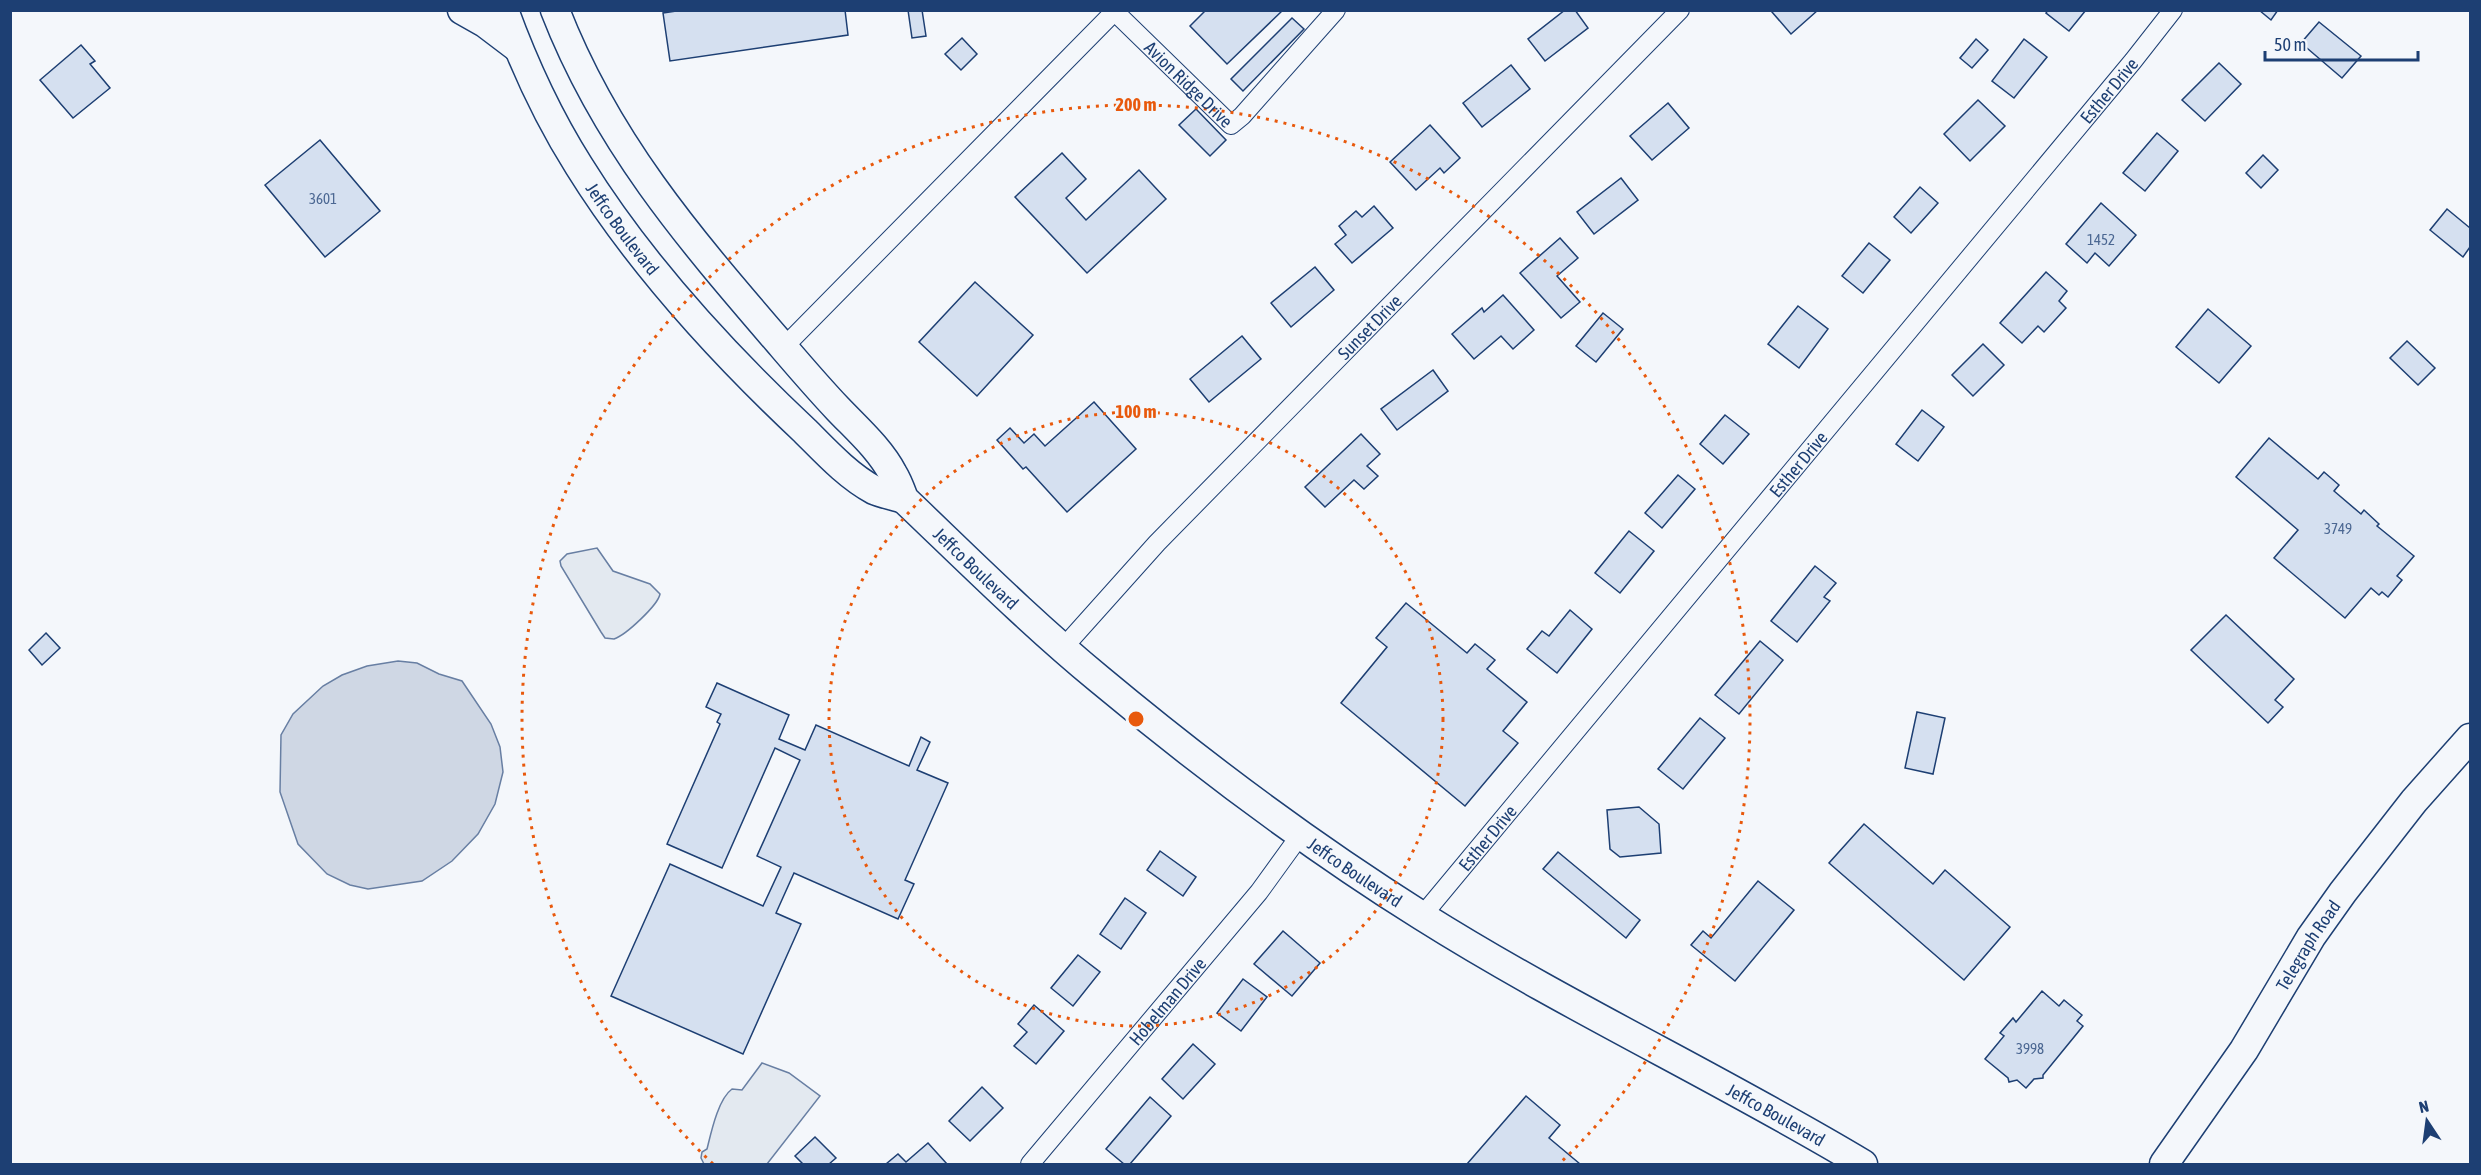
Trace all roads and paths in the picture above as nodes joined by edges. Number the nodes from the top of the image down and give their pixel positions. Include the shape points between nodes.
1 (462, 10) edge
2 (504, 10) edge
3 (555, 10) edge
4 (1336, 10) edge
5 (1680, 10) edge
6 (2173, 10) edge
7 (1113, 11) edge
8 (518, 48) junction
9 (783, 348) junction
10 (904, 499) junction
11 (1063, 648) junction
12 (2470, 738) edge
13 (1301, 834) junction
14 (1422, 916) junction
15 (1030, 1164) edge
16 (1863, 1164) edge
17 (2164, 1164) edge

1 - 8 main road
2 - 8 main road, Jeffco Boulevard
3 - 9 main road, Jeffco Boulevard via 586,82 650,186
4 - 7 street, Avion Ridge Drive via 1231,125
5 - 11 street, Sunset Drive via 1173,527
6 - 14 street, Esther Drive
7 - 9 street
8 - 10 main road, Jeffco Boulevard via 579,167 623,230 677,295 769,398 847,471 875,490
9 - 10 main road, Jeffco Boulevard via 876,449 893,473
10 - 11 main road, Jeffco Boulevard
11 - 13 main road, Jeffco Boulevard via 1216,772
12 - 17 main road, Telegraph Road via 2414,801 2343,892 2311,937 2244,1050
13 - 14 main road, Jeffco Boulevard
13 - 15 street, Hobelman Drive via 1258,892
14 - 16 main road, Jeffco Boulevard via 1569,1004

